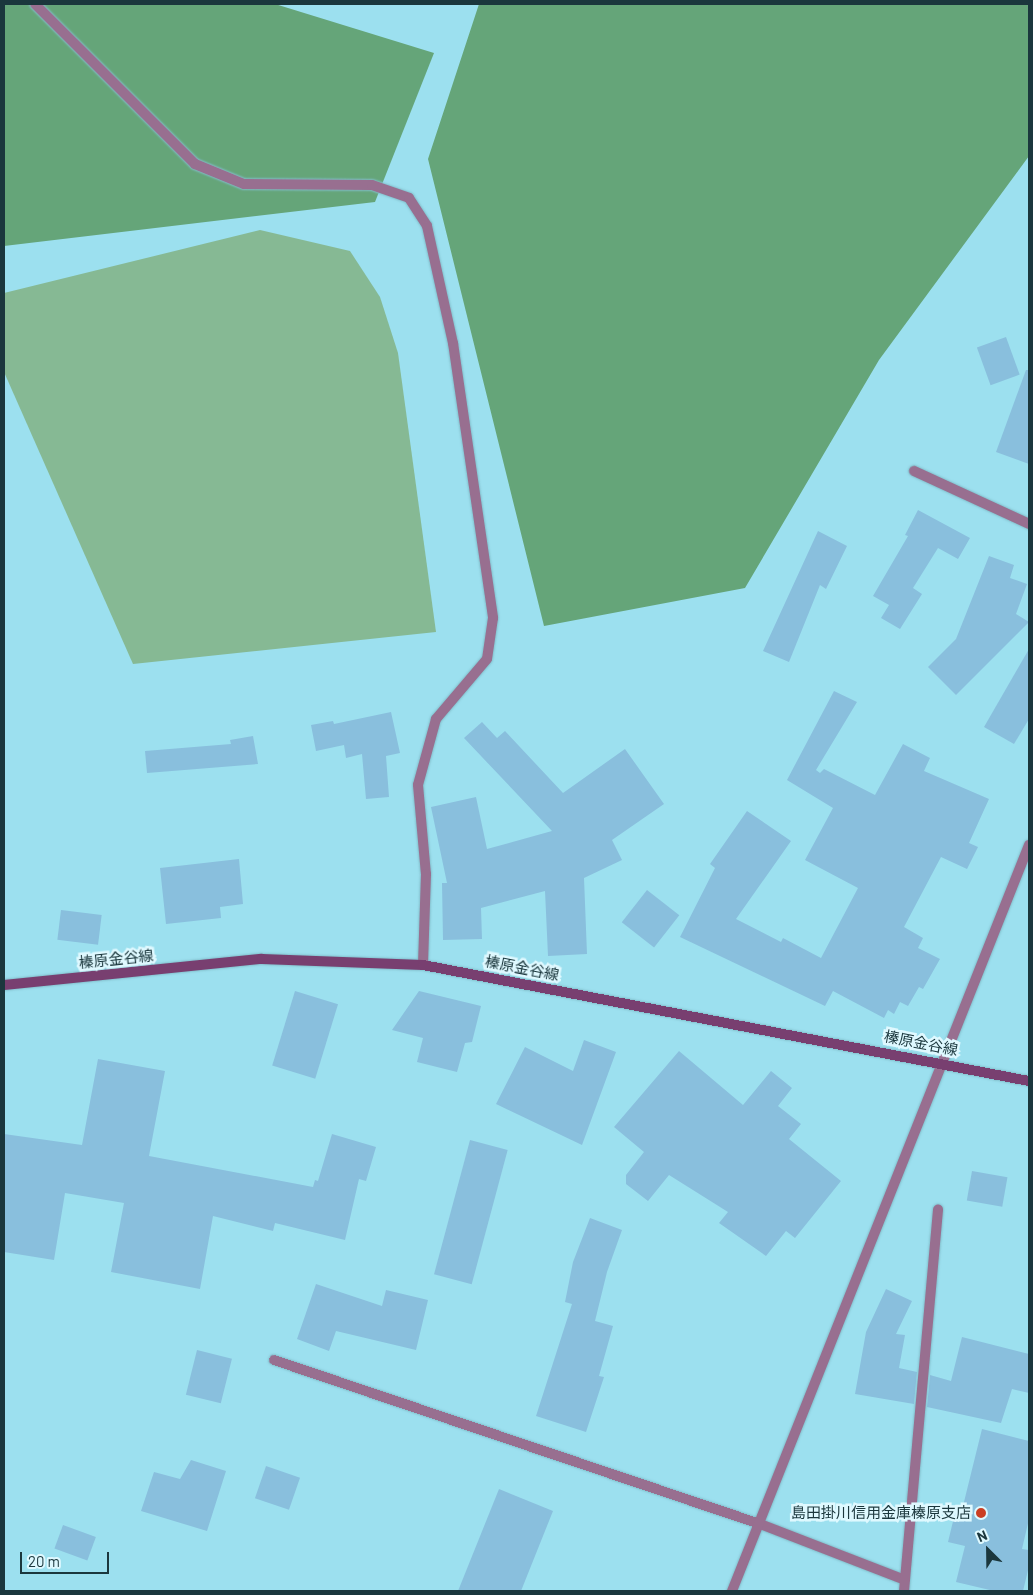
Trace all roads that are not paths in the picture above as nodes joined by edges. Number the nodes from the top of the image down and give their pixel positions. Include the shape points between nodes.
1 (35, 4) edge
2 (914, 471) dead end
3 (1029, 524) edge
4 (1029, 845) edge
5 (423, 965) junction
6 (4, 985) edge
7 (941, 1062) junction
8 (1029, 1081) edge
9 (938, 1210) dead end
10 (274, 1360) dead end
11 (760, 1524) junction
12 (904, 1580) junction
13 (732, 1591) edge
14 (904, 1591) edge

1 - 5 street via 195,164 244,184 372,185 409,198 427,226 453,343 493,618 487,659 436,719 418,785 426,874
2 - 3 street
4 - 7 street
5 - 6 main road, 榛原金谷線 via 262,958
5 - 7 main road, 榛原金谷線
7 - 8 main road, 榛原金谷線
7 - 11 street
9 - 12 street
10 - 11 street
11 - 12 street
11 - 13 street
12 - 14 street

